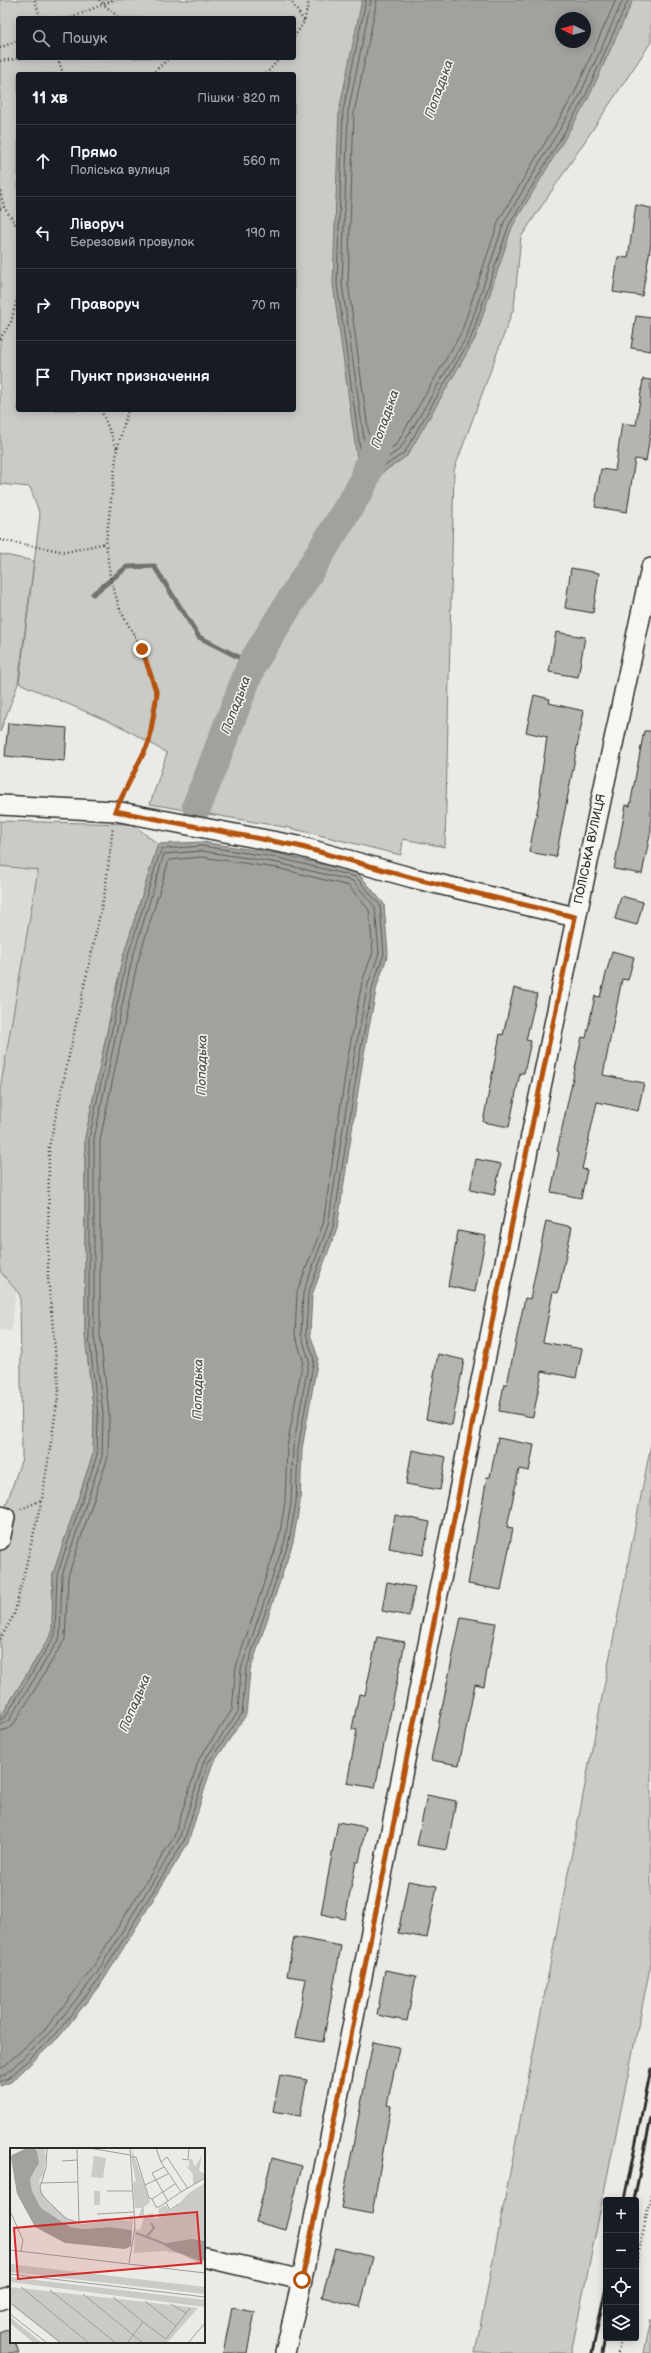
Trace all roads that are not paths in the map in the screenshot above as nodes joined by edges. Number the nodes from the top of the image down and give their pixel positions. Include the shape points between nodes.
1 (651, 568) edge
2 (0, 805) edge
3 (575, 917) junction
4 (3, 1516) edge
5 (0, 1540) edge
6 (205, 2257) edge
7 (302, 2280) junction
8 (10, 2296) edge
9 (0, 2300) edge
10 (285, 2353) edge

1 - 3 street, ПОЛІСЬКА ВУЛИЦЯ
2 - 3 street via 115,811 298,846 413,878
3 - 7 street, ПОЛІСЬКА ВУЛИЦЯ via 498,1291
4 - 5 street
6 - 7 street
7 - 10 street, ПОЛІСЬКА ВУЛИЦЯ
8 - 9 street

